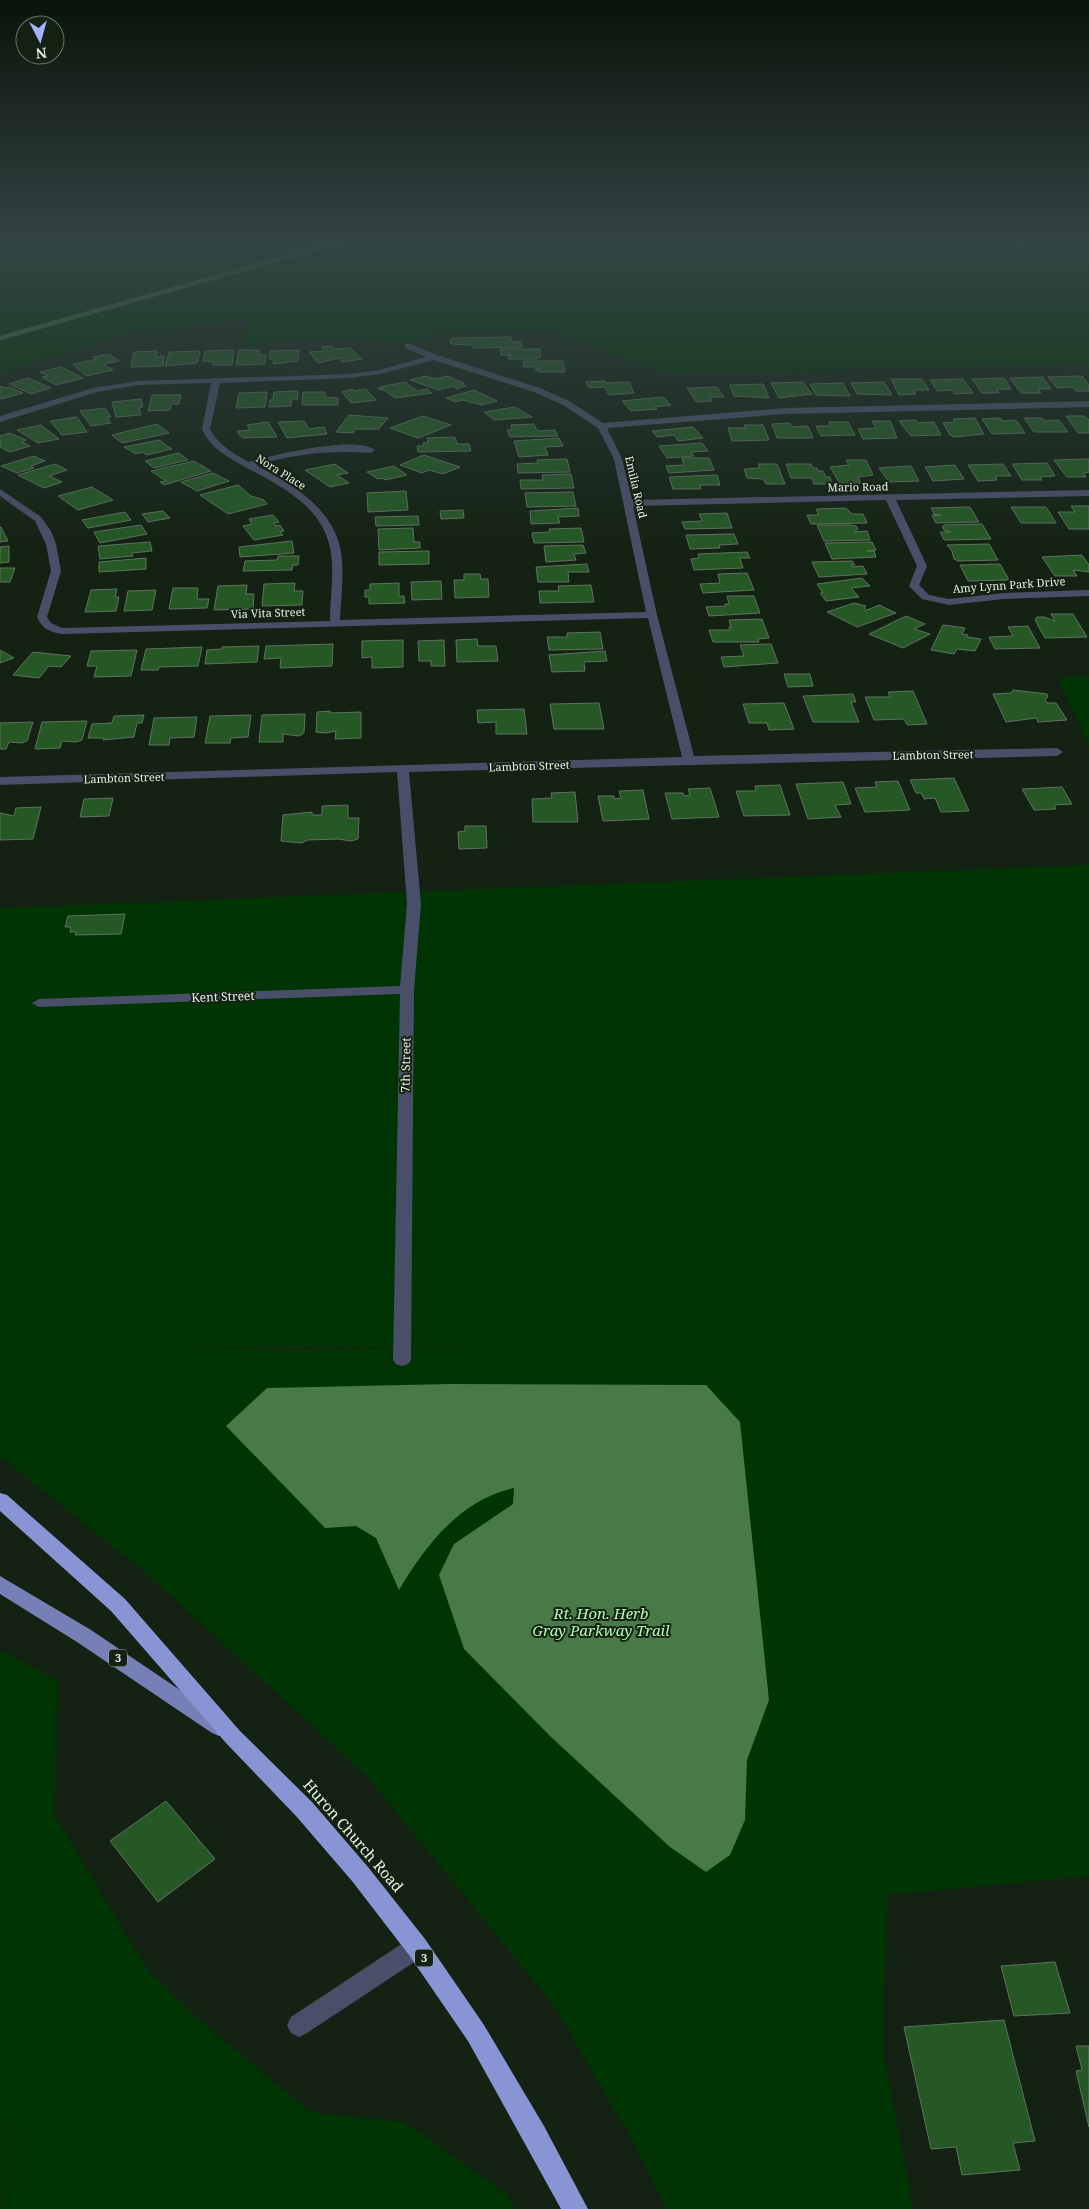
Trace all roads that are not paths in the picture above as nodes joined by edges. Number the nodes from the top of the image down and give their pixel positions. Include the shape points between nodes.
1 (408, 346) dead end
2 (434, 357) junction
3 (216, 380) junction
4 (1089, 404) edge
5 (0, 419) edge
6 (601, 426) junction
7 (371, 450) dead end
8 (248, 464) junction
9 (0, 492) edge
10 (1089, 493) edge
11 (890, 498) junction
12 (628, 503) junction
13 (1089, 593) edge
14 (652, 615) junction
15 (335, 624) junction
16 (1057, 752) dead end
17 (690, 760) junction
18 (403, 770) junction
19 (0, 781) edge
20 (407, 990) junction
21 (39, 1004) dead end
22 (402, 1360) dead end
23 (0, 1500) edge
24 (0, 1584) edge
25 (233, 1737) junction
26 (417, 1947) junction
27 (299, 2025) dead end
28 (575, 2209) edge

1 - 2 street, Emilia Road
2 - 3 street via 366,374
2 - 6 street, Emilia Road via 553,397
3 - 5 street via 138,383 96,390
3 - 8 street, Nora Place via 206,429 217,447
4 - 6 street via 785,411
6 - 12 street, Emilia Road via 614,448
7 - 8 street via 304,450
8 - 15 street, Nora Place via 293,491 327,524 336,558
9 - 15 street, Via Vita Street via 38,519 46,531 56,571 42,617 50,628 78,632
10 - 11 street, Mario Road
11 - 12 street, Mario Road
11 - 13 street, Amy Lynn Park Drive via 922,566 914,586 926,597 961,602 1004,596
12 - 14 street, Emilia Road
14 - 15 street, Via Vita Street
14 - 17 street, Emilia Road
16 - 17 street, Lambton Street
17 - 18 street, Lambton Street
18 - 19 street, Lambton Street
18 - 20 street, 7th Street via 414,904
20 - 21 street, Kent Street
20 - 22 street, 7th Street
23 - 25 highway via 118,1606
24 - 25 main road, Huron Church Road / 3 via 84,1636
25 - 26 highway, Huron Church Road / 3 via 304,1809
26 - 27 street
26 - 28 highway, Huron Church Road / 3 via 476,2033

